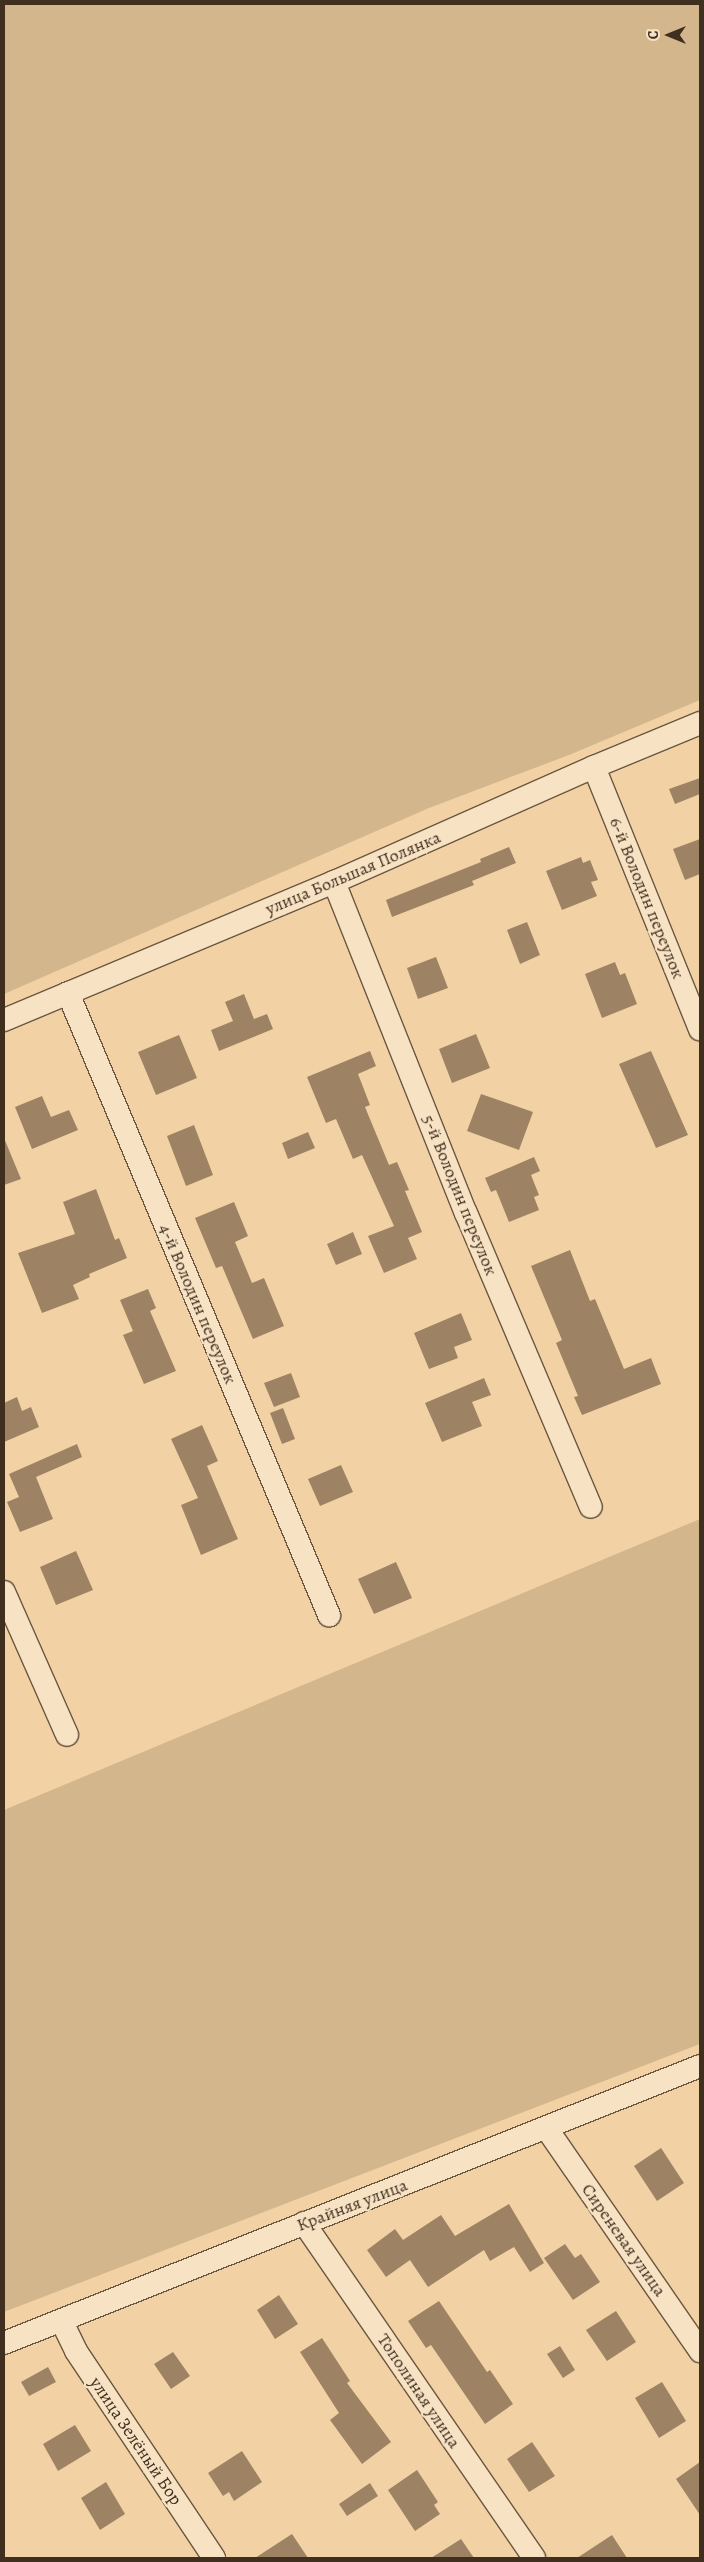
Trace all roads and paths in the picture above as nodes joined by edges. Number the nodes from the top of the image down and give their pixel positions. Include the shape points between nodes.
1 (700, 723) edge
2 (594, 767) junction
3 (334, 882) junction
4 (68, 993) junction
5 (4, 1020) edge
6 (700, 1029) edge
7 (591, 1506) dead end
8 (4, 1592) edge
9 (329, 1615) dead end
10 (67, 1735) dead end
11 (700, 2066) edge
12 (547, 2129) junction
13 (304, 2223) junction
14 (62, 2322) junction
15 (4, 2343) edge
16 (700, 2351) edge
17 (214, 2558) edge
18 (534, 2558) edge

1 - 2 street, улица Большая Полянка
2 - 3 street, улица Большая Полянка
2 - 6 street, 6-й Володин переулок
3 - 4 street, улица Большая Полянка
3 - 7 street, 5-й Володин переулок via 466,1212
4 - 5 street, улица Большая Полянка
4 - 9 street, 4-й Володин переулок
8 - 10 street
11 - 12 street, Крайняя улица
12 - 13 street, Крайняя улица
12 - 16 street, Сиреневая улица
13 - 14 street, Крайняя улица
13 - 18 street, Тополиная улица
14 - 15 street, Крайняя улица
14 - 17 street, улица Зелёный Бор via 76,2351

